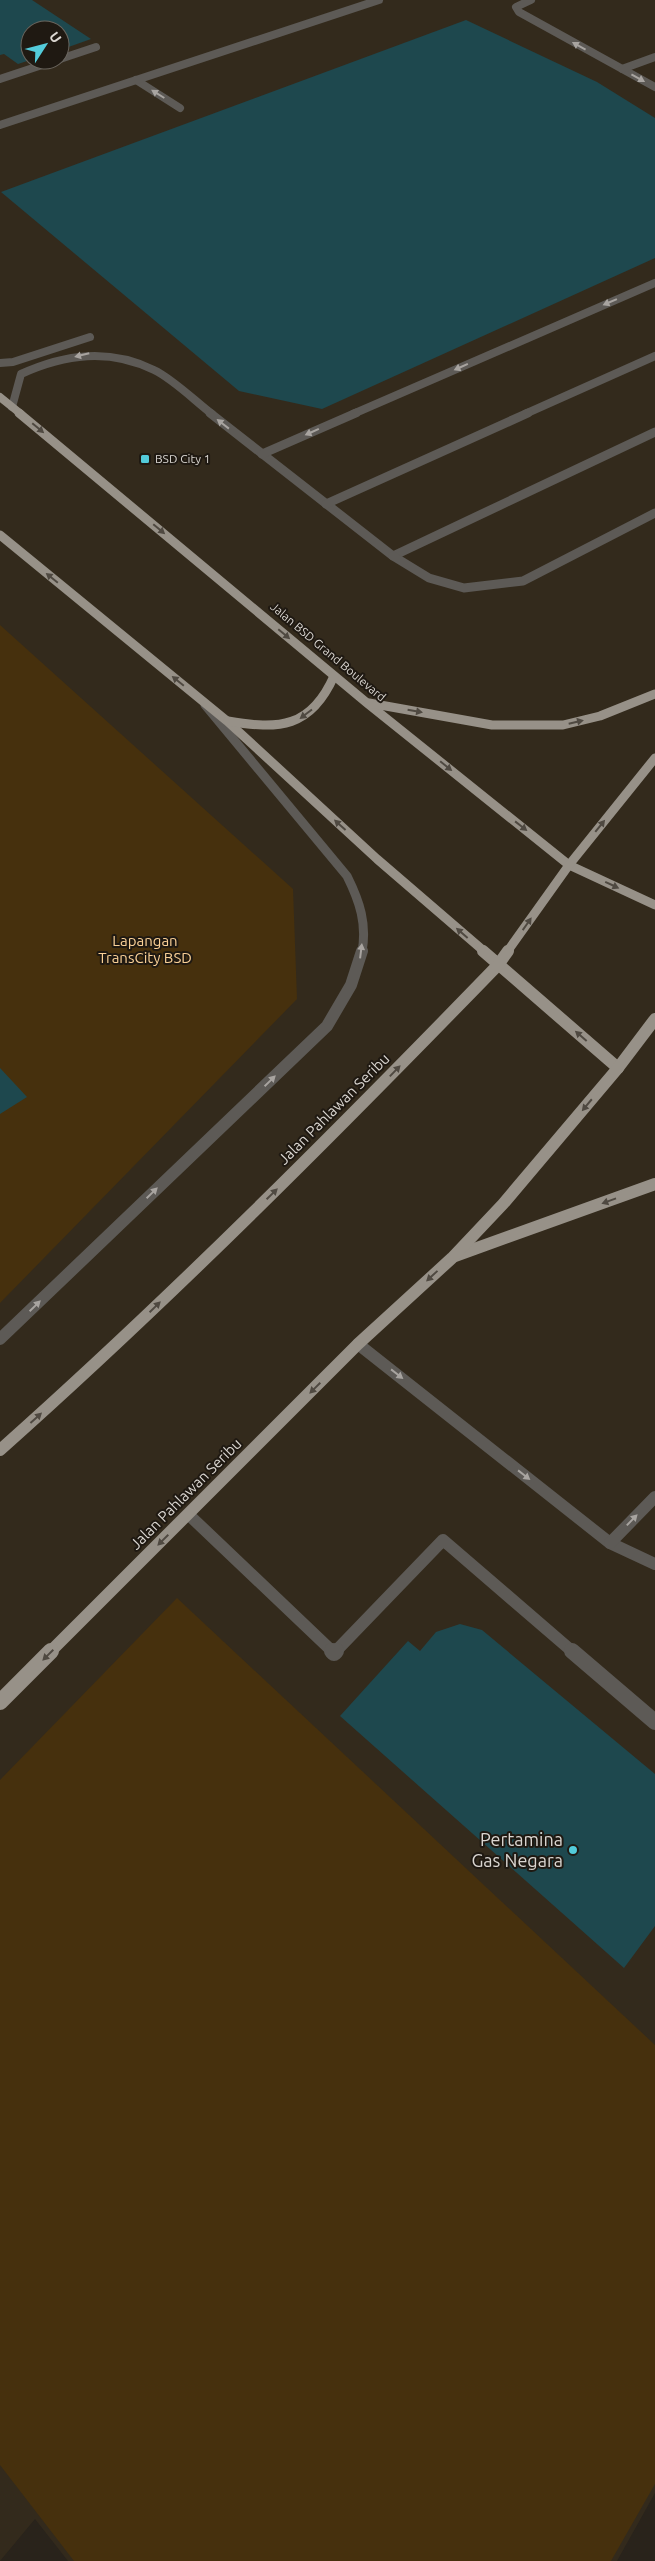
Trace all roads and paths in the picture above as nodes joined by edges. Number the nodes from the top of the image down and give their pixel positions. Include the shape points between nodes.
1 (379, 0) edge
2 (530, 0) edge
3 (96, 47) dead end
4 (70, 56) edge
5 (655, 57) edge
6 (622, 69) junction
7 (27, 70) edge
8 (1, 78) edge
9 (136, 80) junction
10 (655, 87) edge
11 (180, 108) dead end
12 (0, 125) edge
13 (655, 283) edge
14 (90, 337) dead end
15 (48, 350) junction
16 (655, 356) edge
17 (59, 361) junction
18 (0, 363) edge
19 (0, 397) edge
20 (12, 407) junction
21 (655, 432) edge
22 (262, 454) junction
23 (326, 504) junction
24 (655, 513) edge
25 (0, 535) edge
26 (393, 556) junction
27 (334, 676) junction
28 (655, 694) edge
29 (201, 700) junction
30 (367, 703) junction
31 (227, 721) junction
32 (655, 758) edge
33 (569, 864) junction
34 (655, 905) edge
35 (498, 965) junction
36 (655, 1019) edge
37 (618, 1068) junction
38 (655, 1184) edge
39 (452, 1258) junction
40 (0, 1339) edge
41 (358, 1344) junction
42 (0, 1450) edge
43 (655, 1497) edge
44 (189, 1515) junction
45 (610, 1543) junction
46 (655, 1564) edge
47 (0, 1702) edge
48 (655, 1722) edge

1 - 9 street
6 -> 2 street via 519,12 516,7
3 - 4 street
5 - 6 street
6 -> 10 street
7 - 8 street
11 -> 9 street
9 - 12 street
13 -> 22 street
14 - 15 street
15 - 17 street
15 - 18 street
16 - 23 street
17 - 20 street via 21,374
22 -> 17 street via 156,370 91,353
19 - 20 main road, Jalan BSD Grand Boulevard
20 -> 27 main road, Jalan BSD Grand Boulevard
21 - 26 street
22 - 23 street
23 - 26 street
24 - 26 street via 523,581 505,584 464,588 429,578
29 -> 25 main road
27 - 30 main road, Jalan BSD Grand Boulevard
27 -> 31 main road via 319,704 294,722 265,728
30 -> 28 main road via 492,725 563,725 600,716
29 - 31 main road
40 -> 29 street via 327,1026 348,995 360,961 364,934 361,909 347,876
30 -> 33 main road, Jalan BSD Grand Boulevard
35 -> 31 main road
33 -> 32 main road, Jalan Pahlawan Seribu
33 -> 34 main road, Jalan BSD Grand Boulevard
35 -> 33 main road, Jalan Pahlawan Seribu
37 -> 35 main road
42 -> 35 main road, Jalan Pahlawan Seribu via 80,1379 328,1140
36 - 37 main road, Jalan Pahlawan Seribu
37 -> 39 main road, Jalan Pahlawan Seribu via 503,1204
38 -> 39 main road
39 -> 41 main road, Jalan Pahlawan Seribu
41 -> 44 main road, Jalan Pahlawan Seribu
41 -> 45 street
45 -> 43 street
44 -> 47 main road, Jalan Pahlawan Seribu
44 - 48 street via 334,1653 443,1540
45 - 46 street

